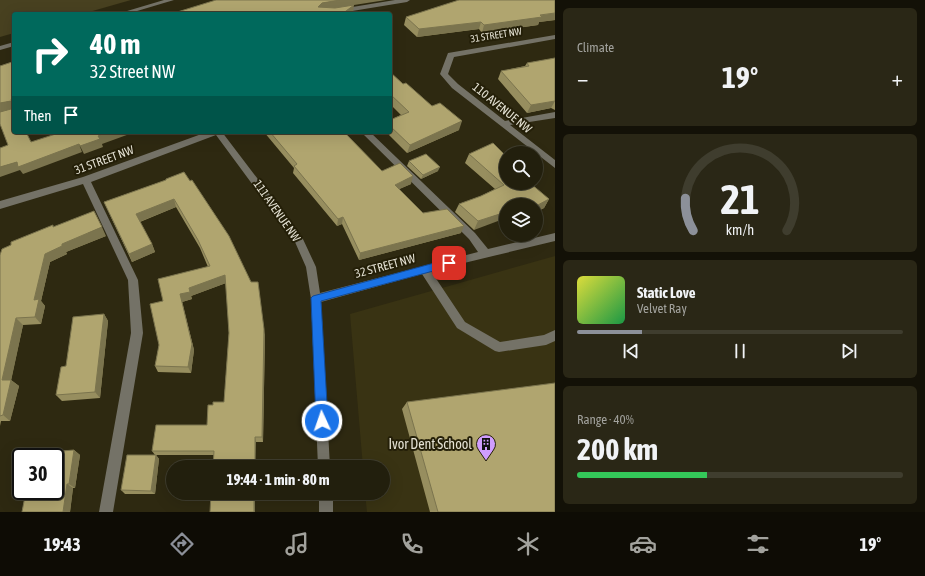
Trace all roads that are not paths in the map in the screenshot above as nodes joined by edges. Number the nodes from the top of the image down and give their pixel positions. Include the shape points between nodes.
1 (170, 0) edge
2 (408, 0) edge
3 (128, 12) edge
4 (334, 12) edge
5 (555, 37) edge
6 (12, 45) edge
7 (0, 48) edge
8 (447, 65) joint
9 (555, 115) edge
10 (502, 124) junction
11 (210, 134) edge
12 (220, 134) edge
13 (368, 134) edge
14 (555, 165) edge
15 (86, 180) junction
16 (0, 205) edge
17 (555, 237) edge
18 (486, 254) junction
19 (424, 269) junction
20 (316, 298) junction
21 (555, 335) edge
22 (324, 460) edge
23 (326, 500) edge
24 (106, 512) edge
25 (326, 512) edge

1 - 3 street
2 - 4 street
5 - 8 street, 31 STREET NW via 466,51 452,55
6 - 7 street
8 - 10 street, 110 AVENUE NW via 444,74 455,86
9 - 10 street
10 - 14 street, 110 AVENUE NW
11 - 15 street, 31 STREET NW
12 - 20 street, 111 AVENUE NW via 299,240 311,267
13 - 18 street via 472,236
15 - 16 street, 31 STREET NW
15 - 24 street via 133,280 137,334
17 - 18 street, 32 STREET NW
18 - 19 street, 32 STREET NW
19 - 20 street, 32 STREET NW
19 - 21 street via 461,325 499,347 546,340
20 - 22 street, 111 AVENUE NW
23 - 25 street

